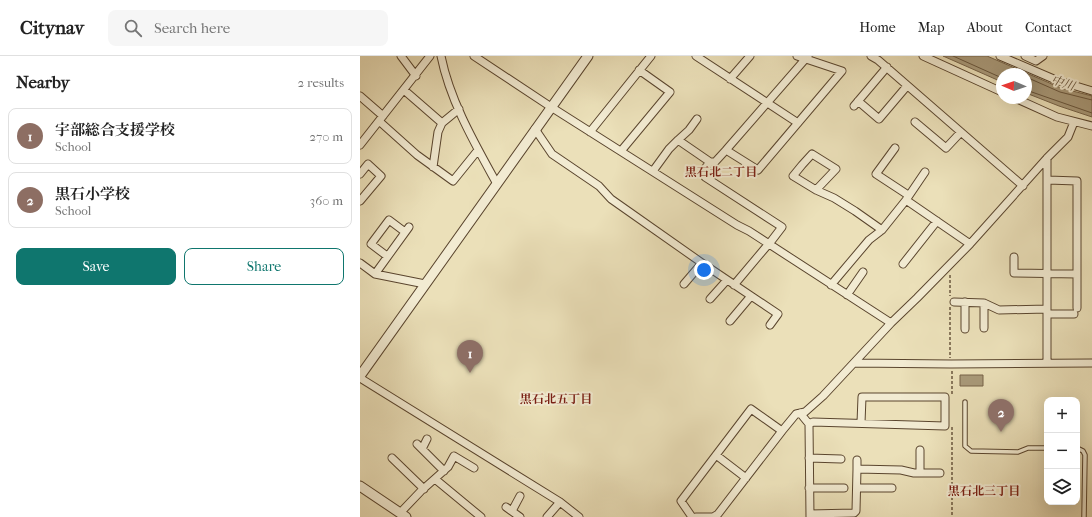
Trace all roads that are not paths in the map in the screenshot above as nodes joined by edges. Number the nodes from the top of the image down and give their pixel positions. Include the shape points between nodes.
1 (401, 56) edge
2 (430, 56) edge
3 (441, 56) edge
4 (474, 56) edge
5 (588, 56) edge
6 (651, 56) edge
7 (696, 56) edge
8 (750, 56) edge
9 (797, 56) edge
10 (872, 56) edge
11 (923, 56) edge
12 (1000, 56) edge
13 (1025, 56) edge
14 (1043, 56) edge
15 (806, 57) edge
16 (887, 67) junction
17 (639, 70) junction
18 (416, 76) junction
19 (730, 79) junction
20 (907, 86) junction
21 (996, 89) edge
22 (404, 90) junction
23 (1092, 91) edge
24 (361, 98) edge
25 (767, 103) junction
26 (1028, 104) edge
27 (551, 108) junction
28 (459, 109) junction
29 (381, 118) junction
30 (697, 119) dead end
31 (915, 122) dead end
32 (1074, 122) junction
33 (442, 123) junction
34 (798, 123) junction
35 (1092, 126) edge
36 (535, 129) junction
37 (590, 132) junction
38 (961, 132) junction
39 (678, 140) junction
40 (360, 145) edge
41 (895, 148) dead end
42 (478, 150) junction
43 (726, 150) junction
44 (621, 151) junction
45 (1048, 158) junction
46 (710, 162) junction
47 (433, 167) junction
48 (653, 171) junction
49 (925, 172) dead end
50 (360, 174) edge
51 (1048, 180) junction
52 (497, 184) junction
53 (1023, 186) junction
54 (816, 190) junction
55 (907, 198) junction
56 (360, 201) edge
57 (937, 221) junction
58 (882, 230) junction
59 (769, 244) junction
60 (970, 244) junction
61 (387, 256) junction
62 (1014, 257) dead end
63 (360, 263) edge
64 (702, 263) junction
65 (903, 264) dead end
66 (863, 272) dead end
67 (375, 274) junction
68 (1048, 274) junction
69 (1077, 274) junction
70 (730, 282) junction
71 (425, 284) junction
72 (684, 284) dead end
73 (831, 285) junction
74 (846, 295) junction
75 (751, 296) junction
76 (710, 299) dead end
77 (954, 302) dead end
78 (965, 302) junction
79 (984, 303) junction
80 (1047, 312) junction
81 (730, 321) dead end
82 (891, 323) junction
83 (770, 325) dead end
84 (984, 328) dead end
85 (965, 330) dead end
86 (1092, 362) edge
87 (854, 363) junction
88 (1048, 363) junction
89 (360, 376) edge
90 (965, 402) dead end
91 (800, 413) junction
92 (860, 423) junction
93 (809, 424) junction
94 (782, 431) junction
95 (427, 439) dead end
96 (1044, 448) edge
97 (920, 450) dead end
98 (1080, 450) edge
99 (716, 455) junction
100 (392, 458) dead end
101 (809, 458) junction
102 (841, 459) dead end
103 (857, 460) dead end
104 (474, 468) dead end
105 (857, 469) junction
106 (444, 471) junction
107 (920, 473) junction
108 (940, 474) dead end
109 (746, 478) junction
110 (436, 480) junction
111 (360, 486) edge
112 (809, 488) junction
113 (844, 488) dead end
114 (857, 488) junction
115 (892, 488) dead end
116 (424, 489) junction
117 (520, 496) dead end
118 (560, 502) junction
119 (403, 515) edge
120 (810, 515) edge
121 (856, 515) edge
122 (482, 517) edge
123 (520, 517) edge
124 (547, 517) edge
125 (579, 517) edge
126 (692, 517) edge
127 (696, 517) edge
128 (1084, 517) edge

1 - 18 street
2 - 18 street
3 - 28 street
4 - 27 street
5 - 27 street
6 - 17 street
7 - 19 street
8 - 19 street
9 - 15 street
10 - 16 street
11 - 21 street
12 - 23 street via 1056,80
13 - 14 street via 1036,61
15 - 25 street
15 - 34 street via 842,71
16 - 20 street
16 - 20 street via 856,103 879,119
17 - 37 street
17 - 44 street via 670,92
18 - 22 street
19 - 25 street
20 - 38 street
22 - 29 street
22 - 33 street
24 - 29 street
25 - 34 street
25 - 43 street
26 - 32 street
27 - 36 street
27 - 37 street
28 - 33 street
28 - 42 street
29 - 40 street
29 - 47 street via 417,155
30 - 39 street
31 - 38 street via 946,148
32 - 35 street
32 - 45 street via 1068,137
33 - 47 street via 438,132
34 - 43 street via 758,170
36 - 52 street
36 - 64 street via 552,154
37 - 44 street
38 - 53 street
39 - 46 street
39 - 48 street
41 - 55 street via 876,174
42 - 47 street via 453,181
42 - 52 street
43 - 46 street via 715,162
44 - 48 street
45 - 51 street
45 - 53 street
46 - 59 street via 703,171 705,177 782,227
48 - 59 street
49 - 55 street
50 - 56 street via 368,164 381,176
51 - 68 street
51 - 69 street via 1077,181
52 - 71 street
53 - 60 street
54 - 54 street via 836,169 812,154 793,176
54 - 58 street via 850,208
55 - 57 street
55 - 58 street
57 - 60 street
57 - 65 street
58 - 73 street via 869,240
59 - 70 street
59 - 73 street
60 - 82 street
61 - 61 street via 371,244 389,220 407,229
61 - 67 street
62 - 68 street via 1014,273
63 - 67 street
64 - 70 street
64 - 72 street
66 - 74 street
67 - 71 street
68 - 69 street
68 - 80 street
69 - 80 street via 1076,311
70 - 75 street
70 - 76 street
71 - 89 street
73 - 74 street
74 - 82 street
75 - 81 street
75 - 83 street via 778,314
77 - 78 street
78 - 79 street
78 - 85 street
79 - 80 street via 999,310
79 - 84 street
80 - 88 street
82 - 87 street
86 - 88 street
87 - 88 street
87 - 91 street via 823,396 805,412
89 - 118 street
90 - 96 lane via 965,446 971,451 1018,452 1028,448
91 - 93 street
91 - 94 street via 796,414
92 - 92 street via 862,397 945,397 945,426
92 - 93 street
93 - 101 street
94 - 99 street via 751,409
94 - 109 street
95 - 106 street via 419,446
97 - 107 street
98 - 128 lane via 1085,455
99 - 109 street
99 - 126 street via 681,501
100 - 116 street
101 - 102 street
101 - 112 street
103 - 105 street
104 - 106 street via 454,456
105 - 107 street
105 - 114 street
106 - 110 street
107 - 108 street
109 - 127 street via 718,514 713,517
110 - 116 street
110 - 122 street
111 - 119 street
112 - 113 street
112 - 120 street
114 - 115 street
114 - 121 street
116 - 119 street
117 - 123 street via 509,509
118 - 124 street
118 - 125 street
120 - 121 street

